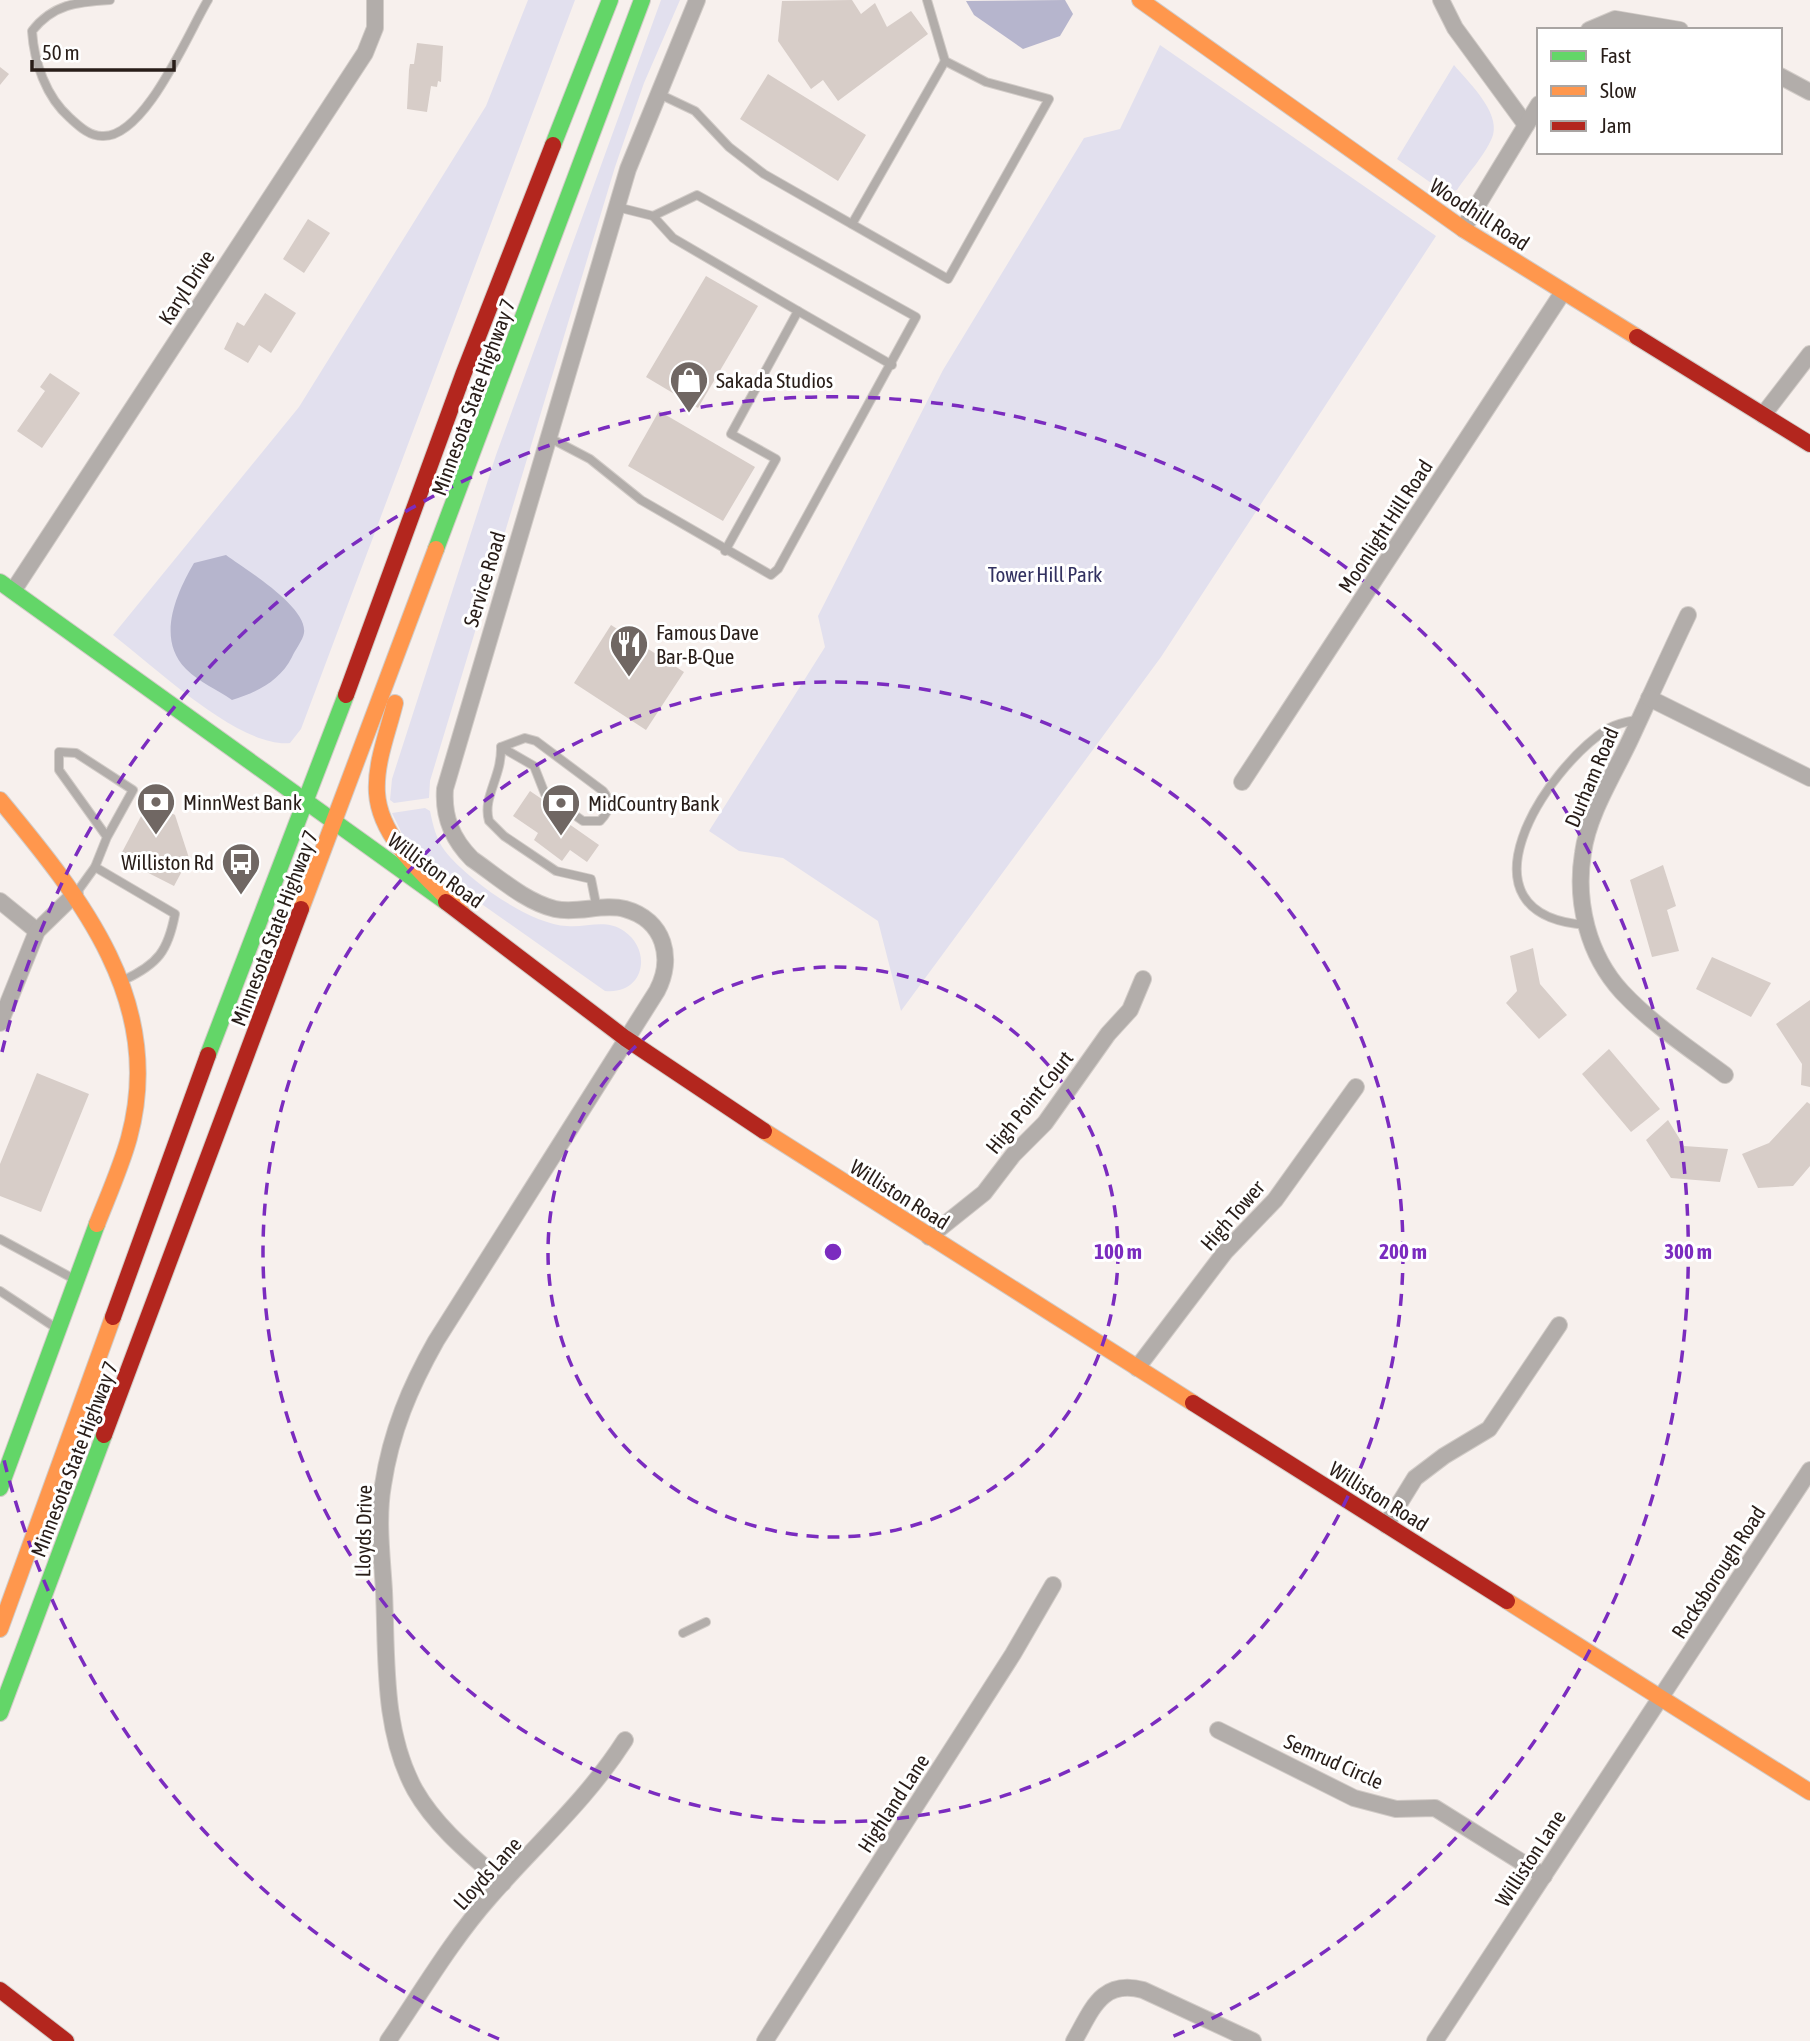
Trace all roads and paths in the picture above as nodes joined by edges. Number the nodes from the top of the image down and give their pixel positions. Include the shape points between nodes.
1 (110, 0) edge
2 (208, 0) edge
3 (376, 0) edge
4 (610, 0) edge
5 (642, 0) edge
6 (697, 0) edge
7 (927, 0) edge
8 (1140, 0) edge
9 (1441, 0) edge
10 (1594, 28) edge
11 (1668, 28) edge
12 (945, 61) junction
13 (1782, 77) edge
14 (1810, 92) edge
15 (657, 93) junction
16 (1537, 107) edge
17 (1526, 125) junction
18 (617, 207) junction
19 (653, 216) junction
20 (852, 224) junction
21 (1463, 229) junction
22 (1563, 292) junction
23 (798, 311) junction
24 (1810, 354) edge
25 (892, 365) junction
26 (1763, 415) junction
27 (548, 437) junction
28 (1810, 444) edge
29 (725, 551) junction
30 (6, 586) edge
31 (0, 606) edge
32 (416, 609) junction
33 (1688, 615) dead end
34 (1649, 698) junction
35 (1640, 719) junction
36 (501, 747) junction
37 (1810, 778) edge
38 (1242, 782) dead end
39 (0, 800) edge
40 (307, 801) junction
41 (336, 824) junction
42 (107, 837) junction
43 (95, 867) junction
44 (75, 894) junction
45 (0, 901) edge
46 (597, 909) junction
47 (463, 914) junction
48 (1586, 925) junction
49 (37, 932) junction
50 (1143, 979) dead end
51 (122, 981) junction
52 (0, 1023) edge
53 (625, 1038) junction
54 (1726, 1075) dead end
55 (1356, 1087) dead end
56 (929, 1237) junction
57 (0, 1239) edge
58 (76, 1280) junction
59 (0, 1292) edge
60 (1559, 1325) dead end
61 (58, 1329) junction
62 (1137, 1368) junction
63 (1810, 1469) edge
64 (0, 1488) edge
65 (1386, 1525) junction
66 (1053, 1585) dead end
67 (706, 1622) dead end
68 (0, 1629) edge
69 (684, 1633) dead end
70 (1661, 1698) junction
71 (0, 1713) edge
72 (1218, 1730) dead end
73 (625, 1740) dead end
74 (1810, 1793) edge
75 (1544, 1876) junction
76 (503, 1883) junction
77 (0, 1990) edge
78 (66, 2041) edge
79 (388, 2041) edge
80 (765, 2041) edge
81 (1074, 2041) edge
82 (1254, 2041) edge
83 (1435, 2041) edge

1 - 2 lane via 58,7 32,32 37,62 55,100 86,131 104,137 135,120
3 - 30 street, Karyl Drive via 375,29 365,53
4 - 40 main road, Minnesota State Highway 7 via 463,375
5 - 32 main road, Minnesota State Highway 7
6 - 15 street, Service Road
7 - 12 lane
8 - 21 main road, Woodhill Road
9 - 17 street via 1455,28
10 - 11 street via 1615,19
12 - 20 lane
12 - 20 lane via 986,82 1049,99 948,279
13 - 14 street
15 - 18 street, Service Road
15 - 20 lane via 695,111 729,147 764,174
16 - 17 street
17 - 21 street
18 - 19 lane
18 - 27 street, Service Road
19 - 23 lane via 673,238
19 - 25 lane via 697,195 916,317
21 - 22 main road, Woodhill Road
22 - 26 main road, Woodhill Road
22 - 38 street, Moonlight Hill Road
23 - 25 lane
23 - 29 lane via 731,434 776,458
24 - 26 street
25 - 29 lane via 778,569 771,575
26 - 28 main road, Woodhill Road
27 - 29 lane via 590,459 641,500
27 - 46 street, Service Road via 460,734 444,804 454,836 483,866 538,903 570,911
30 - 31 main road
30 - 40 main road, Williston Road
32 - 41 main road, Minnesota State Highway 7
32 - 47 main road via 380,771 380,813 391,835
33 - 34 street, Durham Road
34 - 35 street, Durham Road
34 - 37 street
35 - 48 street, Durham Road via 1595,815 1583,852 1580,889
35 - 48 lane via 1611,727 1577,753 1529,817 1519,850 1517,877 1523,900 1541,915 1561,923
36 - 36 lane via 514,739 536,741 603,791 609,798 607,815 600,821 583,821 545,794 534,766
36 - 46 lane via 502,765 487,801 489,821 556,871 592,879
39 - 44 main road
40 - 41 main road, Williston Road
40 - 68 main road, Minnesota State Highway 7 via 192,1098
41 - 47 main road, Williston Road
41 - 71 main road, Minnesota State Highway 7
42 - 42 lane via 59,770 59,752 76,753 133,790
42 - 43 lane
43 - 44 lane
43 - 51 lane via 175,914 170,939 152,967
44 - 49 street
44 - 51 main road via 95,923
45 - 49 street
46 - 53 street, Service Road via 626,909 638,916 660,936 667,952 664,978
47 - 53 main road, Williston Road
48 - 54 street, Durham Road via 1599,960 1621,991
49 - 52 street
50 - 56 street, High Point Court via 1130,1010 1045,1123 1013,1154 984,1193
51 - 58 main road via 136,1032 136,1107 129,1138
53 - 56 main road, Williston Road
53 - 76 street, Lloyds Drive via 411,1386 393,1435 382,1488 389,1690 396,1741 415,1789 431,1814
55 - 62 street, High Tower via 1289,1181 1225,1252
56 - 62 main road, Williston Road
57 - 58 lane
58 - 61 main road
59 - 61 lane
60 - 65 street via 1489,1429 1415,1478
61 - 64 main road
62 - 65 main road, Williston Road
63 - 70 street, Rocksborough Road
65 - 70 main road, Williston Road
66 - 80 street, Highland Lane
67 - 69 lane
70 - 74 main road, Williston Road
70 - 75 street, Williston Lane
72 - 75 street, Semrud Circle via 1354,1798 1396,1808 1435,1808
73 - 76 street, Lloyds Lane via 576,1808
75 - 83 street, Williston Lane
76 - 79 street, Lloyds Lane via 449,1951
77 - 78 main road
81 - 82 street via 1098,2000 1127,1986

